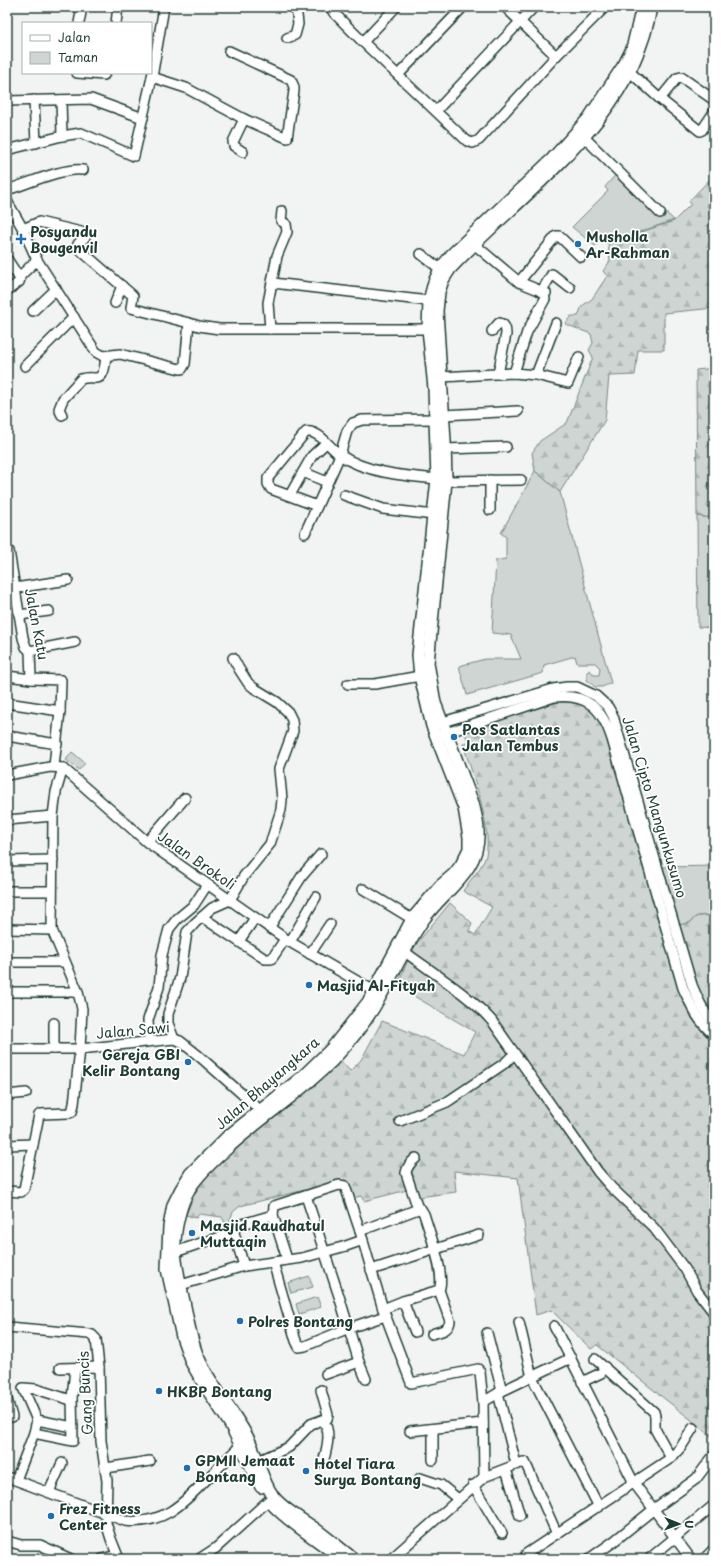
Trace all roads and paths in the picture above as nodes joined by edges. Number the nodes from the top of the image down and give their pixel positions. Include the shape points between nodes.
1 (82, 7) edge
2 (118, 7) edge
3 (164, 7) edge
4 (296, 7) edge
5 (330, 7) edge
6 (396, 7) edge
7 (463, 7) edge
8 (504, 7) edge
9 (534, 7) edge
10 (605, 7) edge
11 (642, 7) edge
12 (651, 7) edge
13 (79, 22) edge
14 (116, 22) edge
15 (520, 22) junction
16 (288, 38) dead end
17 (363, 42) junction
18 (229, 51) dead end
19 (556, 56) junction
20 (630, 72) junction
21 (90, 74) edge
22 (104, 74) edge
23 (398, 75) junction
24 (152, 77) junction
25 (609, 98) junction
26 (660, 99) junction
27 (34, 100) junction
28 (61, 100) junction
29 (714, 100) edge
30 (7, 101) edge
31 (600, 109) junction
32 (436, 111) junction
33 (714, 112) edge
34 (143, 118) junction
35 (244, 118) junction
36 (62, 136) junction
37 (584, 137) junction
38 (36, 143) junction
39 (7, 150) edge
40 (242, 152) dead end
41 (83, 170) dead end
42 (7, 190) edge
43 (7, 201) edge
44 (282, 211) dead end
45 (660, 213) dead end
46 (23, 230) junction
47 (474, 244) junction
48 (421, 254) dead end
49 (580, 257) dead end
50 (7, 260) edge
51 (37, 260) junction
52 (440, 269) junction
53 (19, 277) junction
54 (273, 282) junction
55 (519, 282) junction
56 (122, 286) junction
57 (570, 288) dead end
58 (56, 289) junction
59 (7, 291) edge
60 (544, 294) junction
61 (429, 301) junction
62 (115, 303) dead end
63 (33, 311) dead end
64 (74, 317) junction
65 (189, 323) junction
66 (556, 323) dead end
67 (270, 329) junction
68 (428, 329) junction
69 (492, 330) dead end
70 (106, 356) junction
71 (579, 357) dead end
72 (25, 366) dead end
73 (514, 373) junction
74 (498, 374) junction
75 (536, 375) junction
76 (441, 378) junction
77 (518, 411) dead end
78 (62, 415) dead end
79 (439, 417) junction
80 (326, 443) junction
81 (506, 447) dead end
82 (445, 449) junction
83 (340, 455) junction
84 (303, 472) junction
85 (441, 480) junction
86 (490, 480) junction
87 (521, 480) dead end
88 (327, 482) junction
89 (290, 495) junction
90 (344, 495) dead end
91 (317, 506) junction
92 (490, 510) dead end
93 (434, 515) junction
94 (305, 534) dead end
95 (435, 544) junction
96 (9, 551) dead end
97 (68, 580) dead end
98 (15, 588) junction
99 (49, 611) dead end
100 (19, 615) junction
101 (75, 642) dead end
102 (30, 651) junction
103 (233, 658) dead end
104 (7, 676) edge
105 (420, 676) junction
106 (32, 679) junction
107 (348, 684) dead end
108 (7, 703) edge
109 (60, 711) junction
110 (439, 729) junction
111 (7, 736) edge
112 (57, 744) junction
113 (58, 767) junction
114 (7, 775) edge
115 (185, 798) dead end
116 (53, 816) junction
117 (7, 820) edge
118 (147, 842) junction
119 (321, 854) dead end
120 (53, 860) junction
121 (7, 861) edge
122 (209, 887) junction
123 (363, 889) dead end
124 (7, 891) edge
125 (52, 891) junction
126 (667, 897) junction
127 (316, 898) dead end
128 (230, 900) junction
129 (657, 900) junction
130 (202, 917) junction
131 (255, 918) junction
132 (412, 919) junction
133 (330, 924) dead end
134 (269, 928) junction
135 (7, 929) edge
136 (52, 930) junction
137 (287, 940) junction
138 (239, 941) junction
139 (405, 952) junction
140 (310, 954) junction
141 (7, 962) edge
142 (64, 962) junction
143 (374, 991) junction
144 (7, 992) edge
145 (78, 992) junction
146 (54, 1023) dead end
147 (714, 1023) edge
148 (714, 1034) edge
149 (172, 1038) junction
150 (153, 1040) junction
151 (7, 1049) edge
152 (54, 1049) junction
153 (80, 1049) junction
154 (514, 1054) junction
155 (26, 1093) dead end
156 (7, 1095) edge
157 (260, 1110) junction
158 (400, 1121) dead end
159 (248, 1125) junction
160 (231, 1139) junction
161 (33, 1144) junction
162 (7, 1145) edge
163 (416, 1158) dead end
164 (7, 1191) edge
165 (306, 1196) junction
166 (418, 1209) junction
167 (272, 1215) junction
168 (360, 1231) junction
169 (234, 1233) junction
170 (479, 1235) dead end
171 (363, 1240) junction
172 (175, 1251) junction
173 (434, 1251) junction
174 (325, 1252) junction
175 (287, 1259) junction
176 (273, 1262) junction
177 (244, 1266) junction
178 (371, 1270) junction
179 (176, 1286) junction
180 (439, 1290) junction
181 (402, 1301) junction
182 (384, 1313) junction
183 (714, 1313) edge
184 (518, 1322) dead end
185 (554, 1326) dead end
186 (7, 1327) edge
187 (349, 1328) junction
188 (415, 1332) dead end
189 (487, 1333) dead end
190 (432, 1334) dead end
191 (570, 1358) junction
192 (595, 1359) dead end
193 (359, 1362) junction
194 (60, 1368) dead end
195 (99, 1368) junction
196 (75, 1369) junction
197 (601, 1372) junction
198 (326, 1374) dead end
199 (532, 1377) junction
200 (366, 1379) dead end
201 (582, 1382) junction
202 (321, 1390) dead end
203 (500, 1392) junction
204 (7, 1399) edge
205 (72, 1399) junction
206 (483, 1402) junction
207 (12, 1417) dead end
208 (36, 1420) junction
209 (322, 1420) junction
210 (482, 1423) junction
211 (73, 1427) junction
212 (693, 1428) dead end
213 (433, 1429) junction
214 (410, 1431) dead end
215 (34, 1433) junction
216 (245, 1443) junction
217 (714, 1455) edge
218 (672, 1458) junction
219 (433, 1460) dead end
220 (150, 1461) dead end
221 (258, 1461) junction
222 (62, 1463) dead end
223 (323, 1464) dead end
224 (516, 1464) junction
225 (106, 1468) junction
226 (506, 1469) junction
227 (7, 1477) edge
228 (484, 1477) junction
229 (420, 1478) dead end
230 (16, 1480) junction
231 (634, 1483) junction
232 (473, 1485) junction
233 (49, 1492) junction
234 (458, 1499) junction
235 (269, 1500) junction
236 (714, 1505) edge
237 (599, 1507) junction
238 (654, 1509) junction
239 (106, 1513) junction
240 (520, 1516) dead end
241 (502, 1533) dead end
242 (557, 1534) junction
243 (674, 1538) junction
244 (7, 1541) edge
245 (714, 1549) edge
246 (118, 1557) edge
247 (336, 1558) edge
248 (71, 1559) edge
249 (102, 1559) edge
250 (199, 1559) edge
251 (354, 1559) edge
252 (391, 1559) edge
253 (525, 1559) edge
254 (589, 1559) edge
255 (649, 1559) edge
256 (691, 1559) edge
257 (704, 1559) edge

1 - 13 street
2 - 14 street
3 - 24 street
4 - 16 street via 298,30 295,35
5 - 17 street
6 - 17 street
7 - 23 street
8 - 15 street
9 - 15 street
10 - 19 street
11 - 25 main road via 632,49
12 - 20 main road via 643,41
15 - 19 street
15 - 32 street
17 - 23 street
18 - 35 street via 291,80 294,87 287,138
19 - 32 street via 476,142 467,141
20 - 25 main road
20 - 26 street
21 - 22 street
23 - 32 street
24 - 34 street
24 - 35 street via 186,88
25 - 31 main road
26 - 29 street via 677,78 681,77
26 - 33 street via 700,130
27 - 28 street
27 - 30 street
27 - 38 street
28 - 34 street via 91,99
28 - 36 street
31 - 37 main road
31 - 52 main road via 452,254
34 - 36 street via 134,156 81,133
35 - 40 street via 233,142
36 - 38 street
37 - 45 street
37 - 47 main road
38 - 39 street
41 - 42 street via 66,171
43 - 46 street
44 - 54 street via 281,221 286,224 287,232 277,256
46 - 51 street
46 - 56 street via 39,222 81,232 85,237 78,244 78,248
47 - 55 street
47 - 76 main road via 450,269 439,292 437,332
48 - 52 street
49 - 55 street via 556,236
50 - 53 street
51 - 53 street
51 - 58 street
52 - 61 main road
53 - 59 street via 19,282
54 - 61 street
54 - 67 street via 268,303
55 - 60 street
56 - 62 street
56 - 65 street via 133,296 130,306 132,309
57 - 60 street via 552,274
58 - 63 street
58 - 64 street
60 - 73 street via 527,332
61 - 68 main road
64 - 70 street via 96,352
64 - 72 street
65 - 67 street via 219,329
65 - 70 street via 185,364 182,369 120,354
66 - 75 street
67 - 68 street
68 - 79 main road
69 - 74 street via 499,323 506,328
70 - 78 street via 101,376 96,379 85,377 63,399 59,409
71 - 75 street via 568,383
73 - 74 street
73 - 75 street
74 - 76 street
76 - 79 main road
77 - 79 street
79 - 82 main road
79 - 83 street via 357,421 348,431
79 - 85 main road
80 - 83 street
80 - 84 street via 312,456
80 - 89 street via 314,433 306,432 268,478 271,489
81 - 82 street
82 - 85 main road
83 - 85 street via 366,467 406,476
83 - 88 street
84 - 88 street
84 - 89 street
85 - 86 street
85 - 93 main road
85 - 95 main road
86 - 87 street
86 - 92 street
88 - 91 street
89 - 91 street
90 - 93 street via 382,509
91 - 94 street
93 - 95 main road
95 - 105 main road via 420,636
95 - 110 main road via 428,663
96 - 98 street, Jalan Katu
97 - 98 street
98 - 100 street, Jalan Katu
99 - 100 street
100 - 102 street, Jalan Katu via 25,646
101 - 102 street
102 - 106 street, Jalan Katu
103 - 128 street via 248,682 288,712 293,724 279,769 281,803 273,837
104 - 106 street
105 - 107 street via 375,684
105 - 110 main road
106 - 109 street via 61,680
108 - 109 street
109 - 112 street
110 - 126 street, Jalan Cipto Mangunkusumo via 553,688 577,687 596,696 608,707 613,716
110 - 129 street, Jalan Cipto Mangunkusumo via 554,697 574,697 597,708 608,726
110 - 132 main road, Jalan Bhayangkara via 464,808 470,837 469,849 454,874 440,886
110 - 139 main road, Jalan Bhayangkara via 473,803 478,843 470,868 428,913
111 - 112 street
112 - 113 street
113 - 114 street
113 - 116 street
113 - 118 street, Jalan Brokoli
115 - 118 street
116 - 117 street
116 - 120 street
118 - 122 street, Jalan Brokoli
119 - 134 street via 302,876
120 - 121 street
120 - 125 street
122 - 128 street, Jalan Brokoli
122 - 150 street via 169,929 162,955 159,987 148,1020
123 - 132 street
124 - 125 street
125 - 136 street
126 - 129 street
126 - 147 street, Jalan Cipto Mangunkusumo via 692,985 700,1004
127 - 137 street
128 - 130 street via 212,908
128 - 131 street, Jalan Brokoli
129 - 148 street, Jalan Cipto Mangunkusumo via 683,988 702,1025
130 - 138 street
130 - 149 street via 186,935 180,978 168,1014
131 - 134 street, Jalan Brokoli
131 - 138 street
132 - 143 main road, Jalan Bhayangkara
133 - 140 street
134 - 137 street, Jalan Brokoli
135 - 136 street
136 - 142 street
137 - 138 street via 273,957 268,959
137 - 140 street, Jalan Brokoli
139 - 154 street via 482,1010
139 - 159 main road, Jalan Bhayangkara via 368,1016 334,1059 317,1075
140 - 143 street, Jalan Brokoli
141 - 142 street
142 - 145 street
143 - 157 main road, Jalan Bhayangkara via 331,1049 302,1077
144 - 145 street
145 - 153 street via 82,1009
146 - 152 street
149 - 150 street, Jalan Sawi
149 - 157 street, Jalan Sawi via 199,1056
150 - 153 street, Jalan Sawi
151 - 152 street, Jalan Sawi
152 - 153 street, Jalan Sawi
153 - 161 street via 74,1108 69,1113 39,1115
154 - 158 street via 505,1063 447,1102
154 - 183 street via 598,1172 654,1228
155 - 156 street
157 - 159 main road, Jalan Bhayangkara
159 - 160 main road, Jalan Bhayangkara
160 - 172 main road, Jalan Bhayangkara via 190,1188 182,1209
160 - 179 main road, Jalan Bhayangkara via 190,1174 173,1204 168,1227 167,1269
161 - 162 street
161 - 164 street via 24,1189 21,1192
163 - 166 street via 409,1164 406,1173
165 - 167 street via 274,1206
165 - 168 street via 339,1185 345,1186
165 - 174 street
166 - 168 street
166 - 173 street via 424,1214
167 - 169 street via 239,1224
167 - 175 street
168 - 171 street
169 - 172 street
169 - 177 street
170 - 173 street
171 - 174 street
171 - 178 street
172 - 179 main road, Jalan Bhayangkara
173 - 178 street
173 - 180 street via 441,1275
174 - 175 street
174 - 187 street
175 - 176 street
176 - 177 street
176 - 187 street via 299,1347
177 - 179 street
178 - 182 street
179 - 216 main road, Jalan Bhayangkara via 180,1306 200,1362 236,1418
180 - 181 street
180 - 190 street via 450,1324 446,1329
181 - 182 street
181 - 188 street
182 - 187 street
182 - 206 street via 411,1383 478,1369
184 - 199 street
185 - 191 street
186 - 195 street, Gang Buncis via 92,1335 96,1339
187 - 193 street
189 - 203 street
191 - 199 street
191 - 201 street
192 - 197 street
193 - 198 street
193 - 200 street
194 - 196 street
195 - 196 street
195 - 225 street, Gang Buncis via 101,1441
196 - 205 street
197 - 201 street
197 - 218 street via 654,1412 656,1429
199 - 203 street
199 - 237 street
201 - 231 street
202 - 209 street via 328,1415
203 - 206 street
203 - 224 street
204 - 207 street
205 - 208 street via 23,1388
205 - 211 street
206 - 210 street
208 - 211 street
208 - 215 street
209 - 221 street via 311,1424 289,1447
209 - 223 street via 328,1437
210 - 213 street
210 - 228 street
211 - 215 street via 72,1442
212 - 218 street
213 - 214 street
213 - 219 street
215 - 230 street
216 - 221 main road
216 - 235 main road via 259,1485
216 - 239 street via 174,1510 162,1516 132,1522
217 - 238 street via 696,1479
218 - 231 street
220 - 225 street
221 - 251 main road via 265,1482 281,1504
222 - 233 street
224 - 226 street
224 - 242 street via 525,1462
225 - 239 street, Gang Buncis
226 - 228 street
226 - 240 street
227 - 230 street
228 - 232 street
229 - 234 street via 441,1484
230 - 233 street
231 - 237 street
231 - 238 street
232 - 234 street
232 - 241 street
233 - 239 street
234 - 252 street
235 - 247 main road via 282,1515 319,1541
235 - 250 street via 216,1548
236 - 243 street
237 - 242 street
238 - 243 street
238 - 254 street
239 - 246 street, Gang Buncis via 108,1531
242 - 253 street via 526,1554
243 - 255 street
243 - 256 street
244 - 248 street via 21,1545 40,1545
245 - 257 street
246 - 249 street

